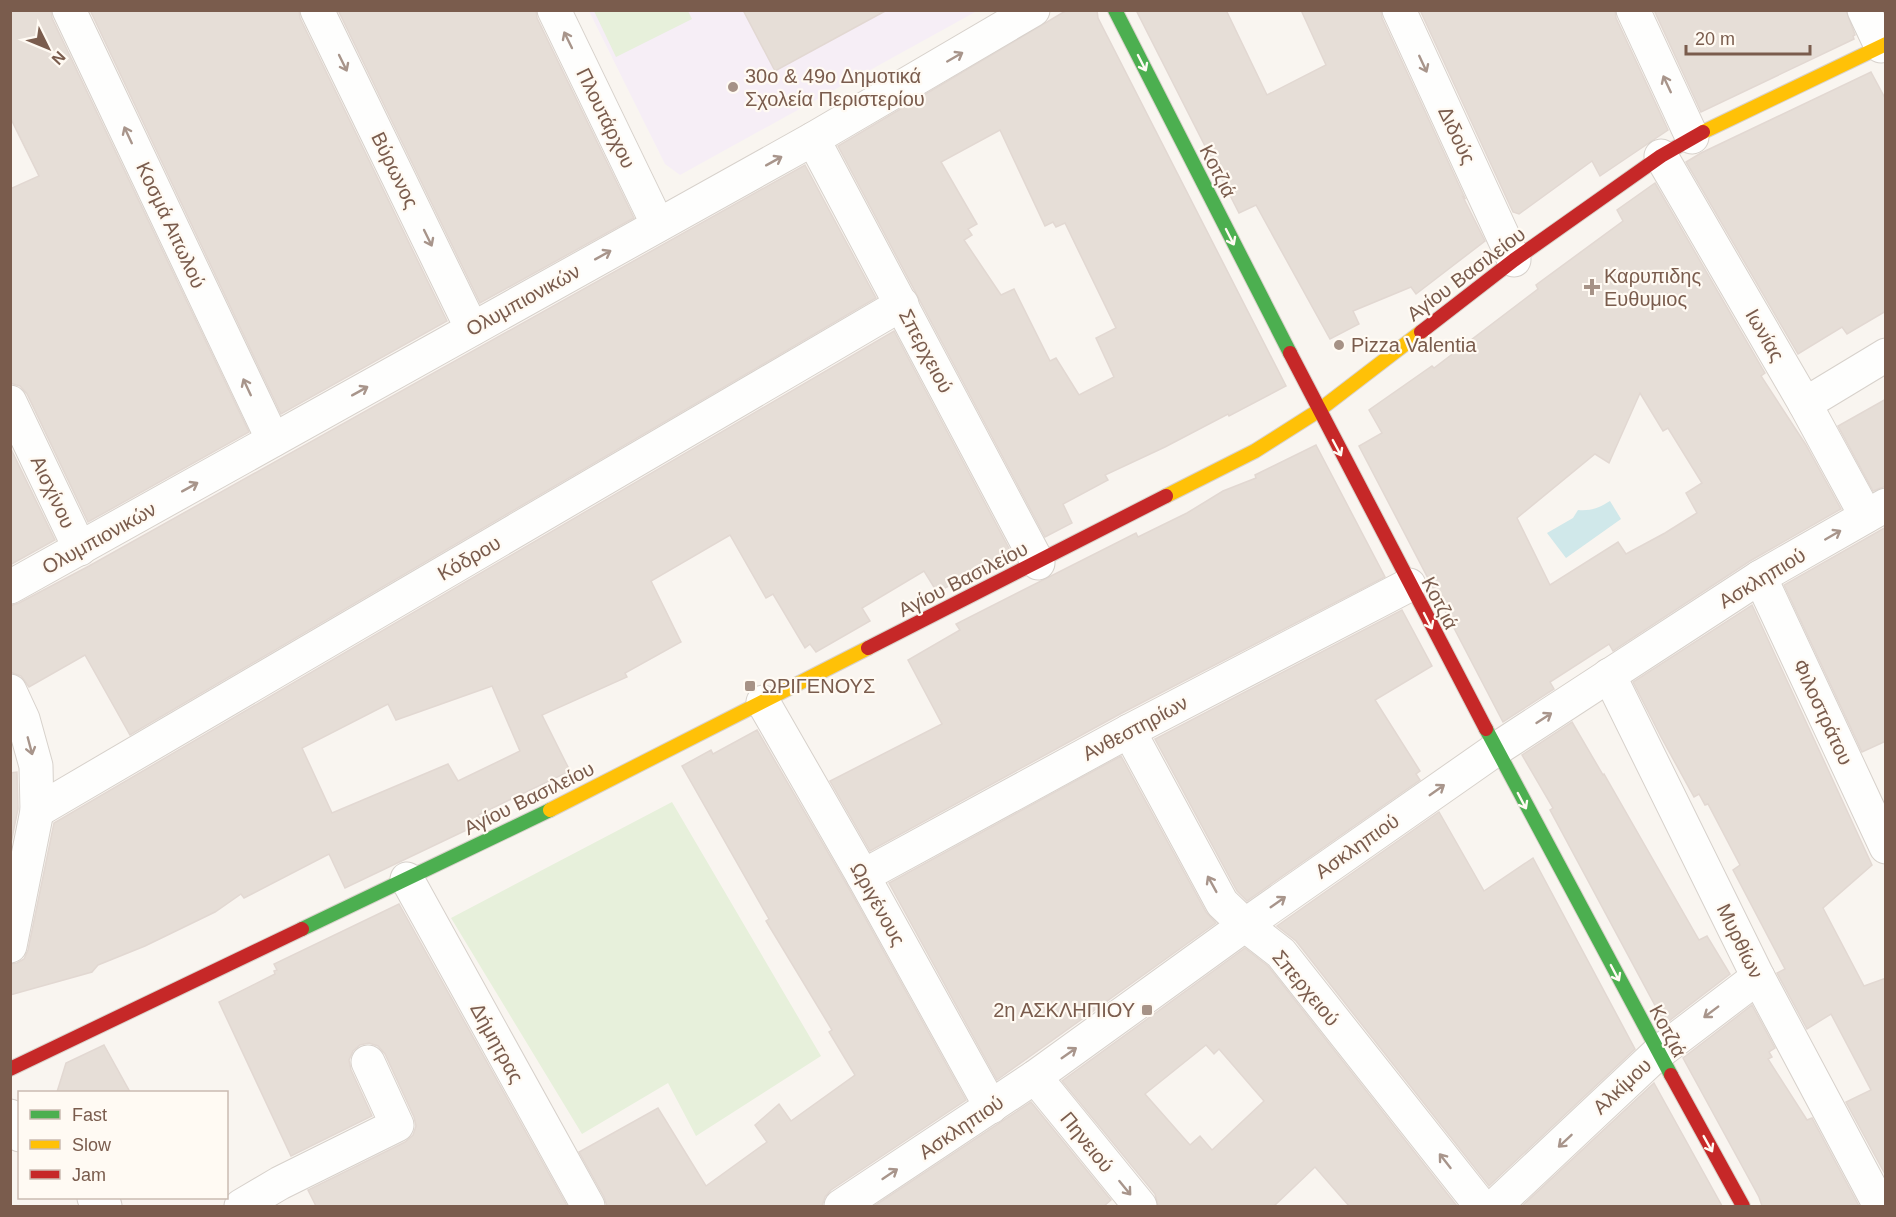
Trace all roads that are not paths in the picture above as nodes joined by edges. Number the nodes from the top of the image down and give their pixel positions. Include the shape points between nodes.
1 (69, 10) edge
2 (317, 10) edge
3 (554, 10) edge
4 (1033, 10) edge
5 (1116, 10) edge
6 (1399, 10) edge
7 (1632, 10) edge
8 (1864, 10) edge
9 (1883, 45) edge
10 (1692, 137) junction
11 (813, 139) junction
12 (1661, 156) junction
13 (658, 225) junction
14 (1514, 260) junction
15 (902, 304) junction
16 (472, 328) junction
17 (1886, 355) edge
18 (10, 402) edge
19 (1805, 404) junction
20 (1318, 411) junction
21 (273, 440) junction
22 (1876, 511) edge
23 (80, 549) junction
24 (1038, 563) junction
25 (1760, 577) junction
26 (1409, 585) junction
27 (10, 587) edge
28 (1609, 675) junction
29 (10, 691) edge
30 (763, 702) junction
31 (1129, 731) junction
32 (1495, 750) junction
33 (37, 811) junction
34 (1886, 847) edge
35 (863, 876) junction
36 (407, 879) junction
37 (1245, 925) junction
38 (10, 946) edge
39 (1758, 977) junction
40 (1658, 1053) junction
41 (368, 1062) dead end
42 (10, 1069) edge
43 (1035, 1077) junction
44 (991, 1107) junction
45 (10, 1116) edge
46 (18, 1130) edge
47 (1879, 1204) dead end
48 (241, 1206) edge
49 (588, 1206) edge
50 (841, 1206) edge
51 (1140, 1206) edge
52 (1481, 1206) edge
53 (1495, 1206) edge
54 (1743, 1206) edge

21 -> 1 street, Κοσμά Αιτωλού
2 -> 16 street, Βύρωνος
13 -> 3 street, Πλουτάρχου
11 -> 4 street, Ολυμπιονικών
5 -> 20 street, Κοτζιά
6 -> 14 street, Διδούς
10 -> 7 street
8 - 9 street
9 - 10 street, Αγίου Βασιλείου
10 - 12 street, Αγίου Βασιλείου
13 -> 11 street, Ολυμπιονικών
11 - 15 street, Σπερχειού
12 - 14 street, Αγίου Βασιλείου
12 - 19 street, Ιωνίας
16 -> 13 street, Ολυμπιονικών
14 - 20 street, Αγίου Βασιλείου
15 - 24 street, Σπερχειού
15 - 33 street, Κόδρου
21 -> 16 street, Ολυμπιονικών
17 - 19 street
18 - 23 street, Αισχίνου
19 - 22 street, Ιωνίας
20 - 24 street, Αγίου Βασιλείου via 1255,451
20 -> 26 street, Κοτζιά
23 -> 21 street, Ολυμπιονικών
25 -> 22 street, Ασκληπιού
23 - 27 street, Ολυμπιονικών
24 - 30 street, Αγίου Βασιλείου
25 - 28 street, Ασκληπιού
25 - 34 street, Φιλοστράτου
26 - 31 street, Ανθεστηρίων
26 -> 32 street, Κοτζιά
32 -> 28 street, Ασκληπιού
28 - 39 street, Μυρθίων
29 -> 33 street via 23,719 36,766
30 - 35 street, Ωριγένους
30 - 36 street, Αγίου Βασιλείου
31 - 35 street, Ανθεστηρίων
37 -> 31 street, Σπερχειού via 1222,903
37 -> 32 street, Ασκληπιού
32 -> 40 street, Κοτζιά
33 - 38 street
35 - 44 street, Ωριγένους
36 - 42 street, Αγίου Βασιλείου
36 - 49 street, Δήμητρας
43 -> 37 street, Ασκληπιού
52 -> 37 street, Σπερχειού via 1281,953
39 -> 40 street, Αλκίμου
39 - 47 street, Μυρθίων
40 -> 53 street, Αλκίμου
40 -> 54 street, Κοτζιά
41 - 48 street via 397,1125
43 - 44 street, Ασκληπιού
43 -> 51 street, Πηνειού
50 -> 44 street, Ασκληπιού
45 - 46 street

